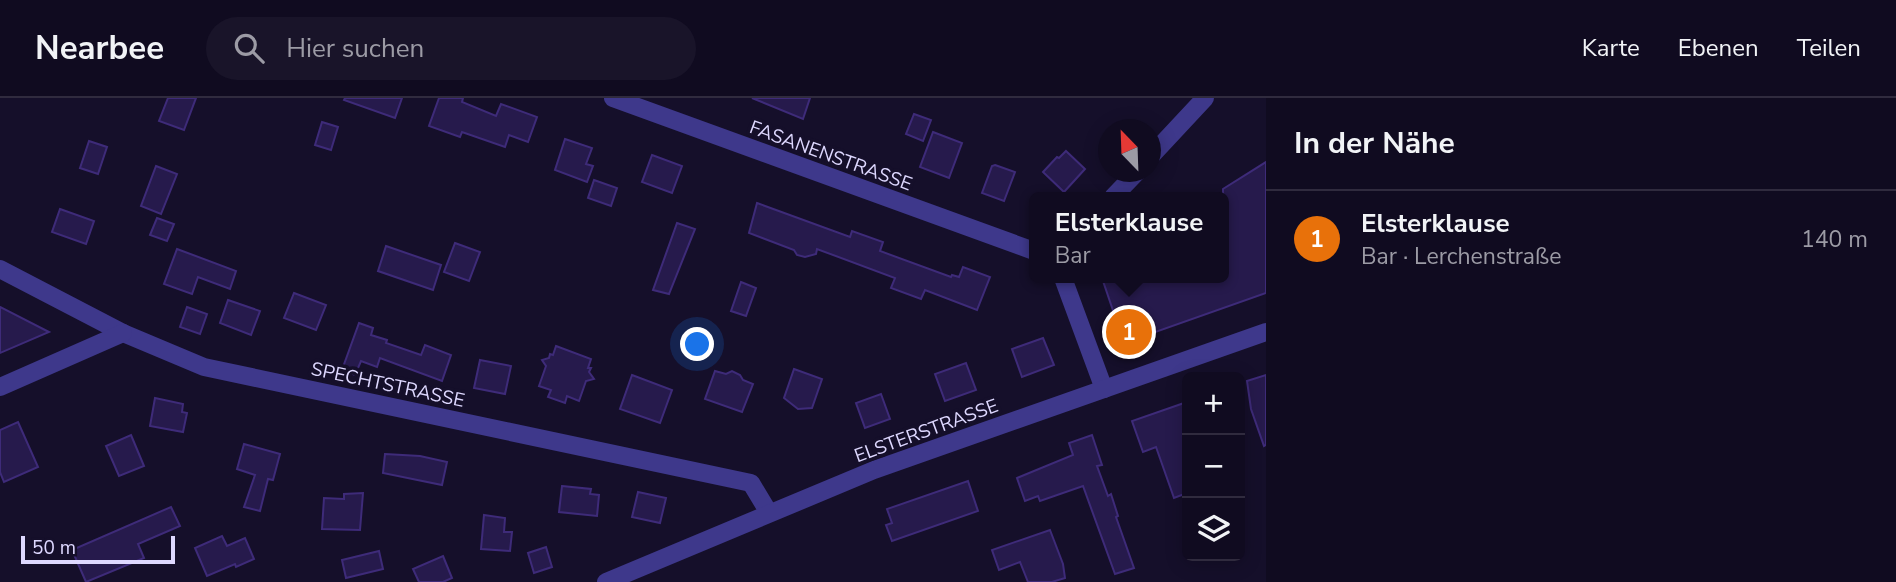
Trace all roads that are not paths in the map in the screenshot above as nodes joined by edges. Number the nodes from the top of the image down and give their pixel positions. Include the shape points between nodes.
1 (613, 98) edge
2 (1205, 98) edge
3 (1161, 145) edge
4 (1029, 249) edge
5 (0, 268) edge
6 (1065, 283) edge
7 (1266, 332) edge
8 (123, 333) junction
9 (0, 387) edge
10 (1104, 388) junction
11 (769, 513) junction
12 (606, 582) edge

1 - 4 street, FASANENSTRASSE
2 - 3 street
5 - 8 street, SPECHTSTRASSE
6 - 10 street
7 - 10 street, ELSTERSTRASSE
8 - 9 street
8 - 11 street, SPECHTSTRASSE via 204,367 751,484
10 - 11 street, ELSTERSTRASSE via 874,470
11 - 12 street, ELSTERSTRASSE

